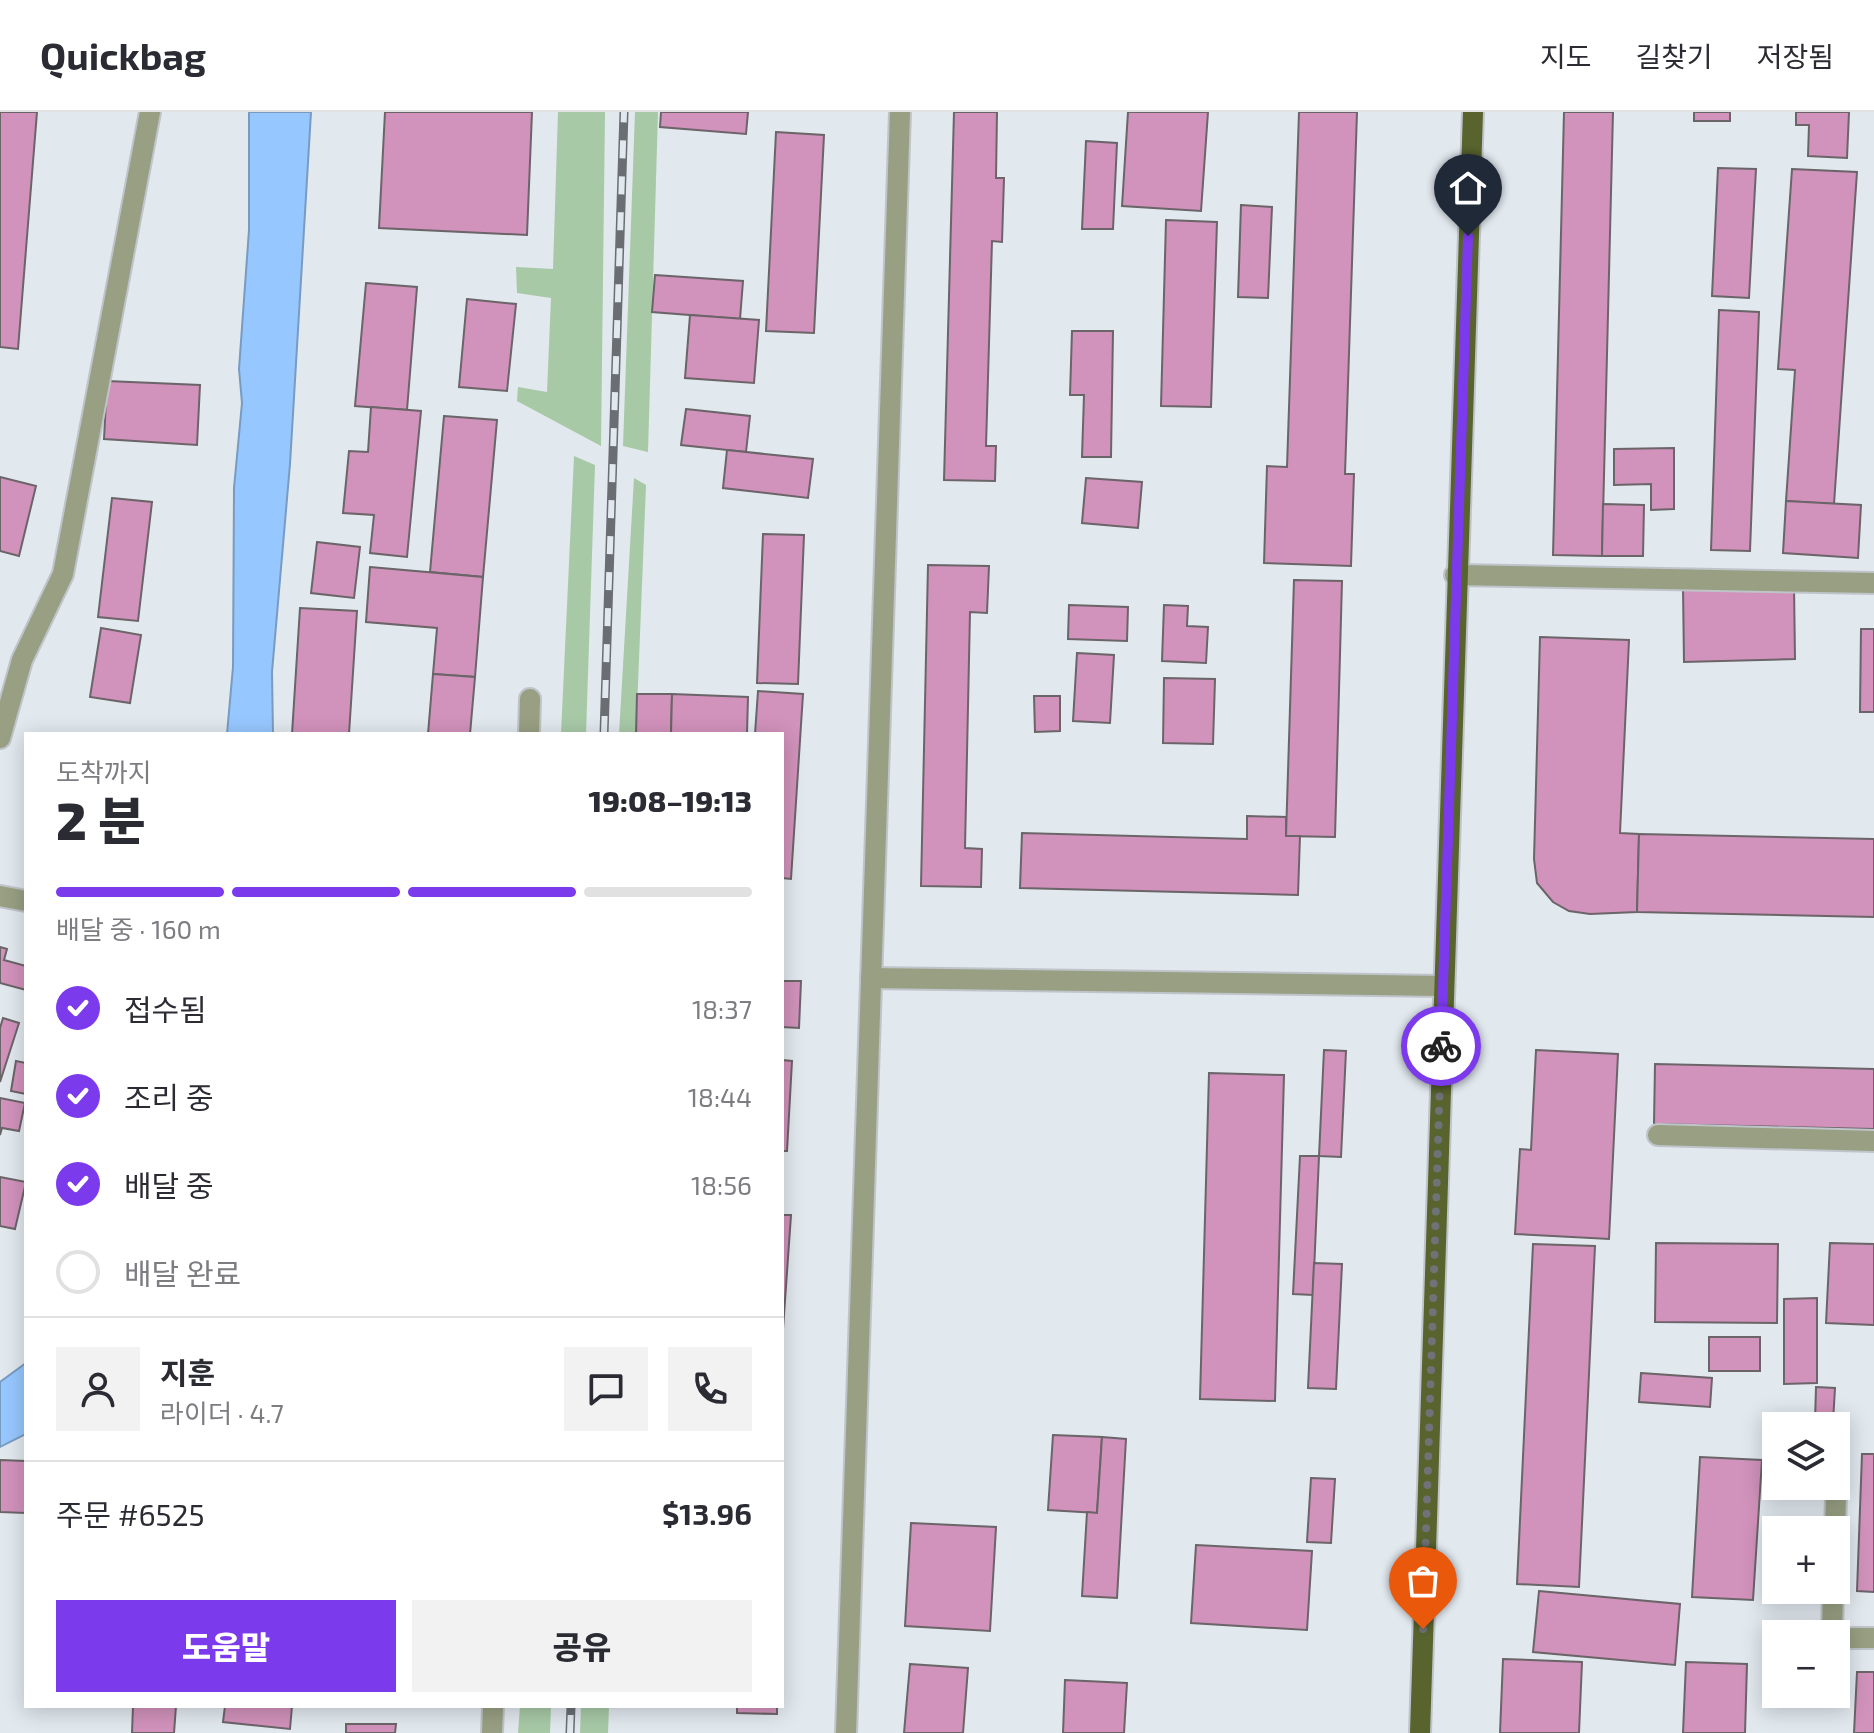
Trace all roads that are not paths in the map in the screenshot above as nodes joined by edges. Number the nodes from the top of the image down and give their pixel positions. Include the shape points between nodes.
1 (150, 112) edge
2 (900, 112) edge
3 (1473, 112) edge
4 (1455, 575) junction
5 (1874, 583) edge
6 (530, 699) dead end
7 (529, 732) edge
8 (0, 738) edge
9 (0, 896) edge
10 (24, 901) edge
11 (871, 978) junction
12 (1443, 986) junction
13 (1658, 1135) dead end
14 (1874, 1141) edge
15 (1850, 1637) edge
16 (1874, 1638) edge
17 (493, 1708) edge
18 (492, 1733) edge
19 (846, 1733) edge
20 (1420, 1733) edge

1 - 8 street via 63,574 22,660
2 - 11 street
3 - 4 main road
4 - 5 street
4 - 12 main road
6 - 7 street
9 - 10 street
11 - 12 street
11 - 19 street
12 - 20 main road
13 - 14 street
15 - 16 street
17 - 18 street

